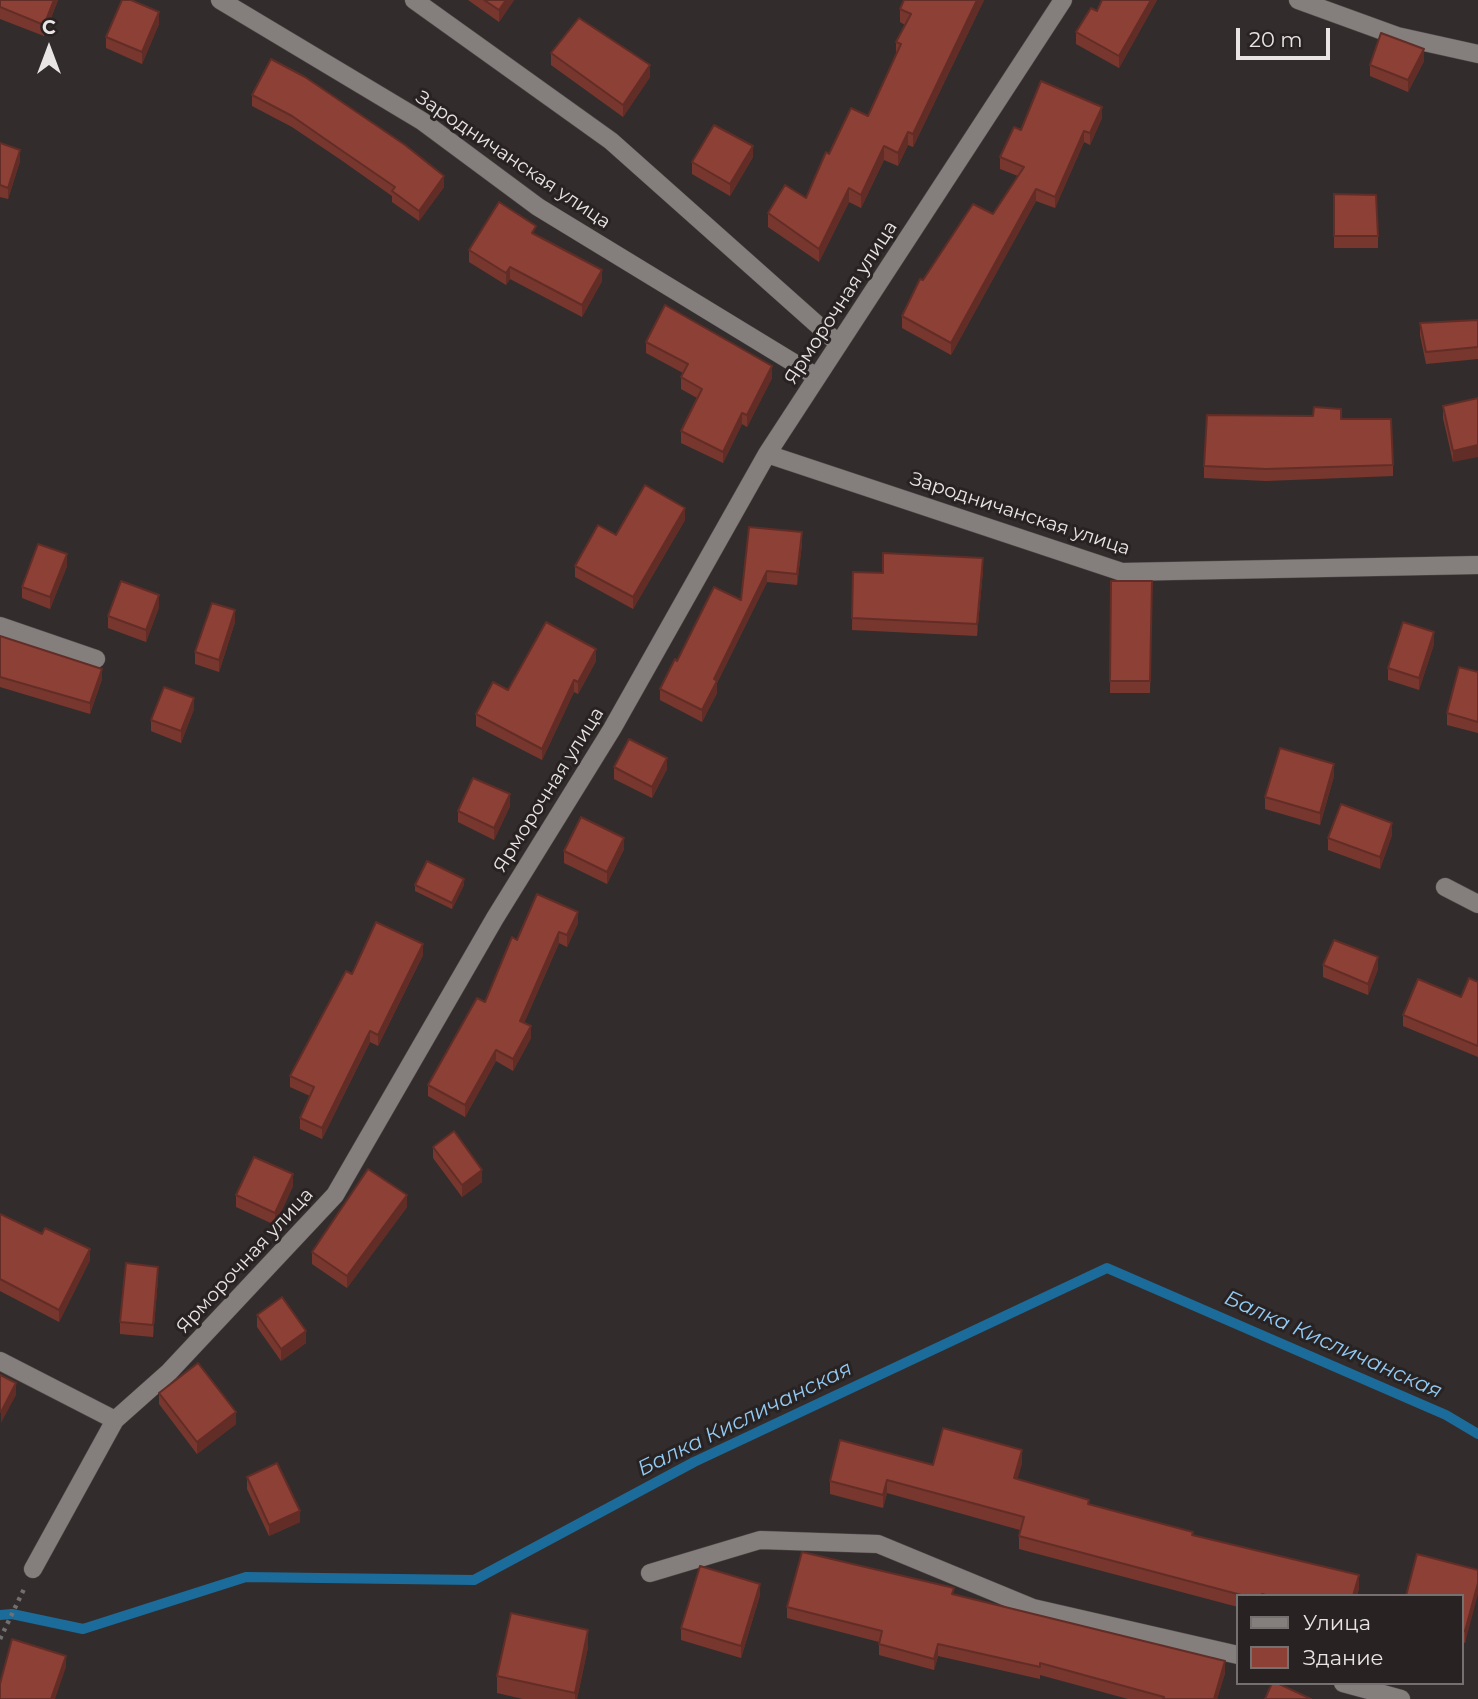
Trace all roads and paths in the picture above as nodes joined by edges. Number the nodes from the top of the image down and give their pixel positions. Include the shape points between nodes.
1 (220, 0) edge
2 (414, 0) edge
3 (1063, 0) edge
4 (1298, 0) edge
5 (1478, 54) edge
6 (839, 344) junction
7 (817, 377) junction
8 (767, 454) junction
9 (1478, 565) edge
10 (0, 626) edge
11 (96, 659) dead end
12 (1445, 887) dead end
13 (1478, 904) edge
14 (0, 1361) edge
15 (115, 1420) junction
16 (33, 1569) joint
17 (650, 1573) dead end
18 (0, 1639) edge
19 (1236, 1655) edge
20 (1350, 1685) edge
21 (1401, 1699) edge

1 - 7 street, Зародничанская улица via 422,121 549,214
2 - 6 street via 611,141
3 - 6 street, Ярморочная улица
4 - 5 street via 1397,36
6 - 7 street, Ярморочная улица
7 - 8 street, Ярморочная улица
8 - 9 street, Зародничанская улица via 1122,572
8 - 15 street, Ярморочная улица via 612,729 495,918 335,1195 169,1372
10 - 11 street
12 - 13 street
14 - 15 street
15 - 16 street, Ярморочная улица
16 - 18 path
17 - 19 street via 760,1540 878,1544 1033,1608
20 - 21 street

